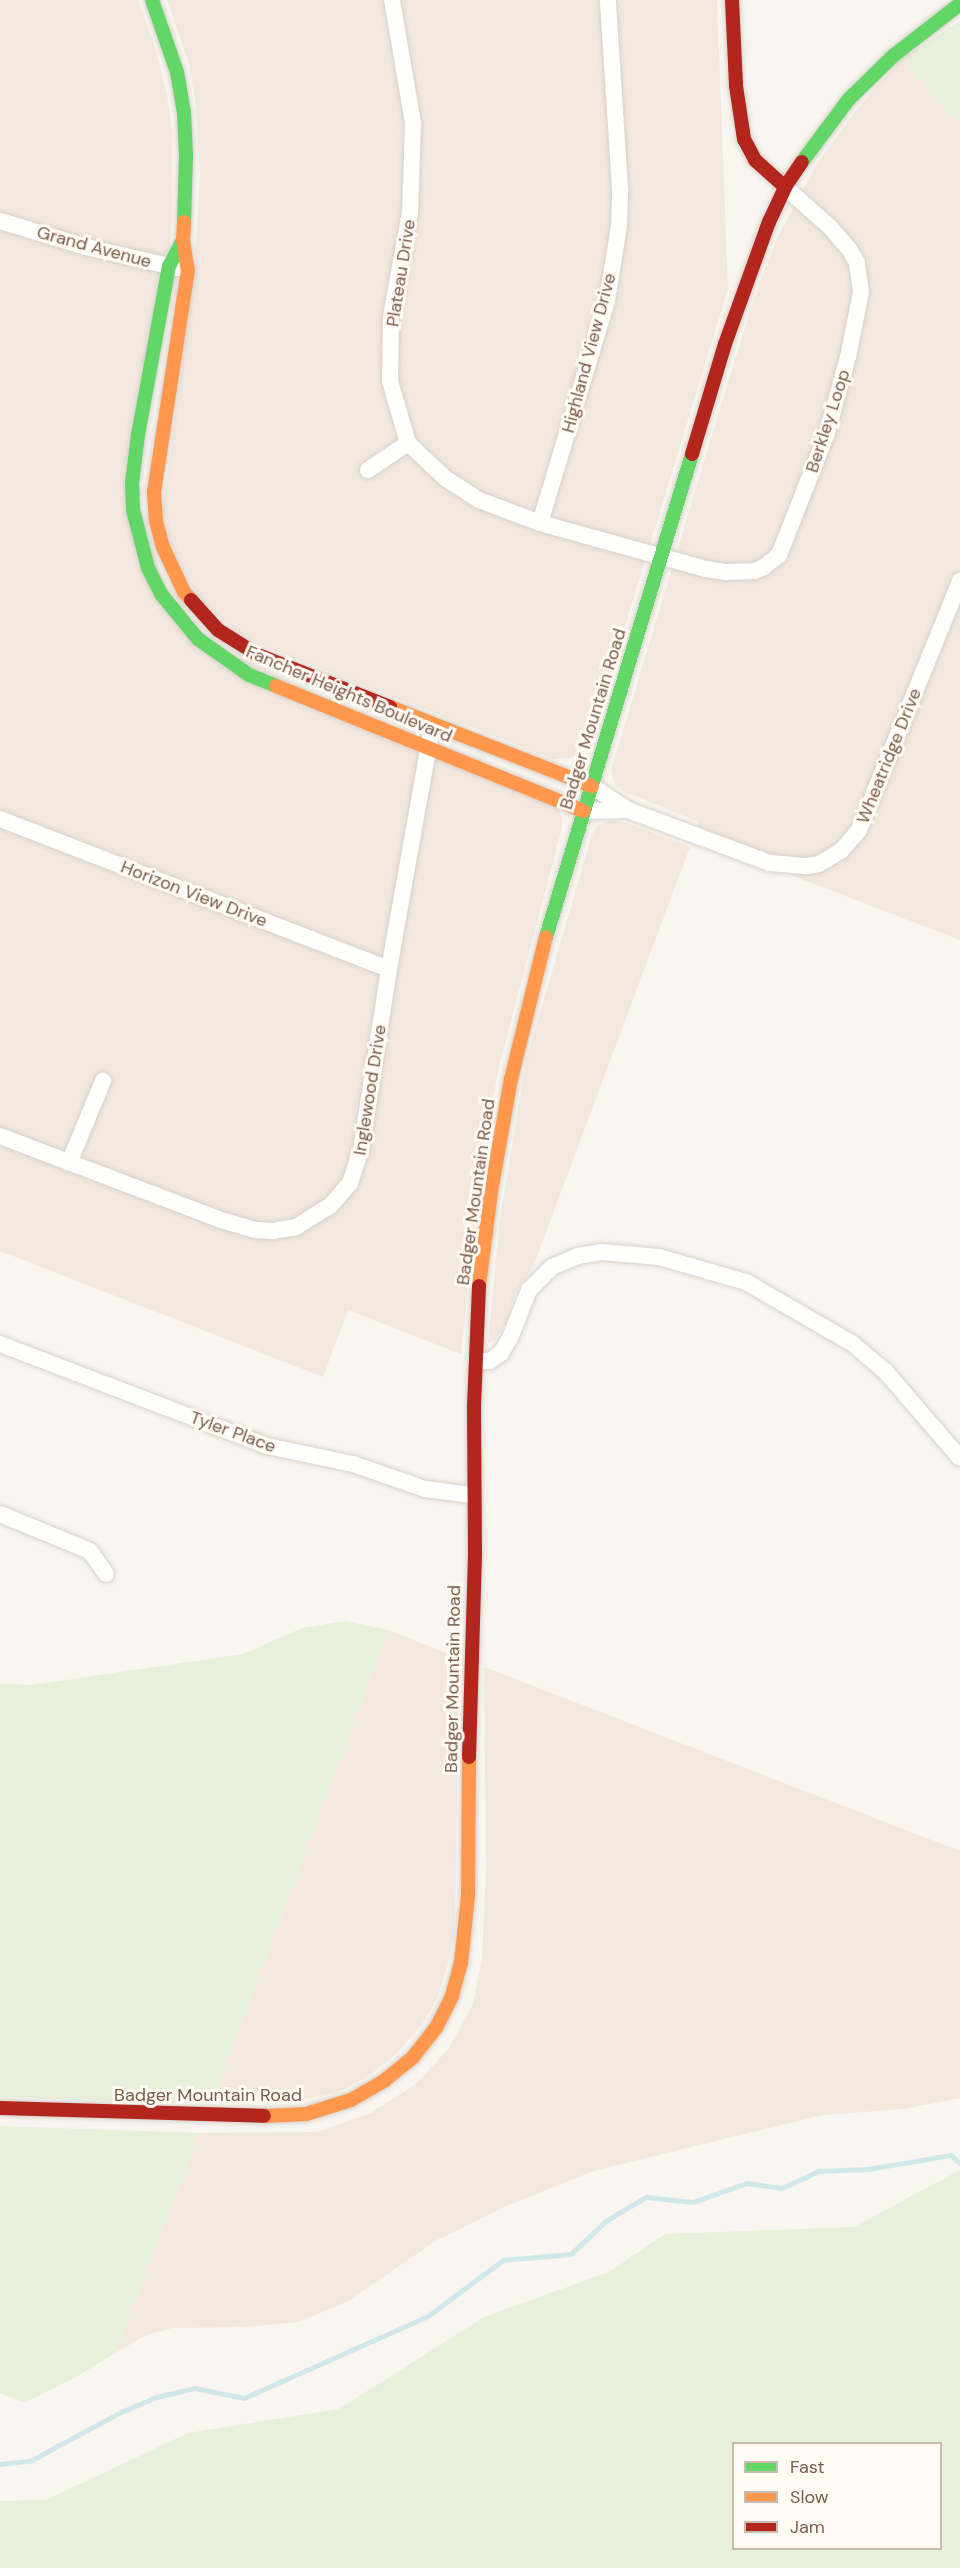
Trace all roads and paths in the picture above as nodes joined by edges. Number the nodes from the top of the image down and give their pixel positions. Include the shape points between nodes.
1 (152, 0) edge
2 (392, 0) edge
3 (608, 0) edge
4 (732, 0) edge
5 (960, 4) edge
6 (785, 187) junction
7 (0, 221) edge
8 (183, 240) junction
9 (169, 266) junction
10 (188, 270) junction
11 (408, 443) junction
12 (368, 470) dead end
13 (540, 523) junction
14 (662, 557) junction
15 (960, 581) edge
16 (432, 724) junction
17 (428, 747) junction
18 (592, 786) junction
19 (628, 810) junction
20 (584, 811) junction
21 (0, 819) edge
22 (389, 969) junction
23 (103, 1081) dead end
24 (0, 1136) edge
25 (69, 1163) junction
26 (0, 1344) edge
27 (476, 1361) junction
28 (960, 1458) edge
29 (472, 1495) junction
30 (0, 1514) edge
31 (106, 1574) dead end
32 (0, 2108) edge

1 - 8 main road, Fancher Heights Boulevard via 177,72 184,113
2 - 11 street, Plateau Drive via 413,123 410,212 391,317 390,381
3 - 13 street, Highland View Drive via 619,226 604,313
4 - 6 main road via 736,86 744,140 755,160
5 - 6 main road, Badger Mountain Road via 893,56 849,99
6 - 14 main road, Badger Mountain Road via 754,258 725,344
6 - 14 street, Berkley Loop via 849,249 861,276 848,357 827,433 789,536 772,562 755,571 726,572
7 - 9 street, Grand Avenue
8 - 9 main road, Fancher Heights Boulevard
8 - 10 main road, Fancher Heights Boulevard
9 - 10 street, Grand Avenue
9 - 17 main road, Fancher Heights Boulevard via 132,483 139,538 161,594 198,639 249,675
10 - 16 main road, Fancher Heights Boulevard via 154,492 163,547 180,585 198,610 239,645
11 - 12 street
11 - 13 street via 445,478 479,500
13 - 14 street
14 - 18 main road, Badger Mountain Road
15 - 19 street, Wheatridge Drive via 868,810 859,830 841,851 819,864 770,863
16 - 17 street, Inglewood Drive
16 - 18 main road, Fancher Heights Boulevard
17 - 20 main road, Fancher Heights Boulevard
17 - 22 street, Inglewood Drive
18 - 19 street, Wheatridge Drive
18 - 20 main road, Badger Mountain Road
19 - 20 street, Wheatridge Drive
20 - 27 main road, Badger Mountain Road via 546,938 512,1079 480,1272
21 - 22 street, Horizon View Drive
22 - 25 street, Inglewood Drive via 357,1168 341,1196 315,1217 296,1227 272,1231 249,1228
23 - 25 street
24 - 25 street, Inglewood Drive
26 - 29 street, Tyler Place via 267,1446 353,1464 424,1488
27 - 28 street via 490,1361 501,1353 529,1290 552,1267 601,1252 658,1257 746,1282 853,1344 885,1372
27 - 29 main road, Badger Mountain Road
29 - 32 main road, Badger Mountain Road via 475,1553 467,1919 452,1996 436,2028 413,2057 385,2080 351,2100 306,2114 243,2116
30 - 31 street via 90,1551

